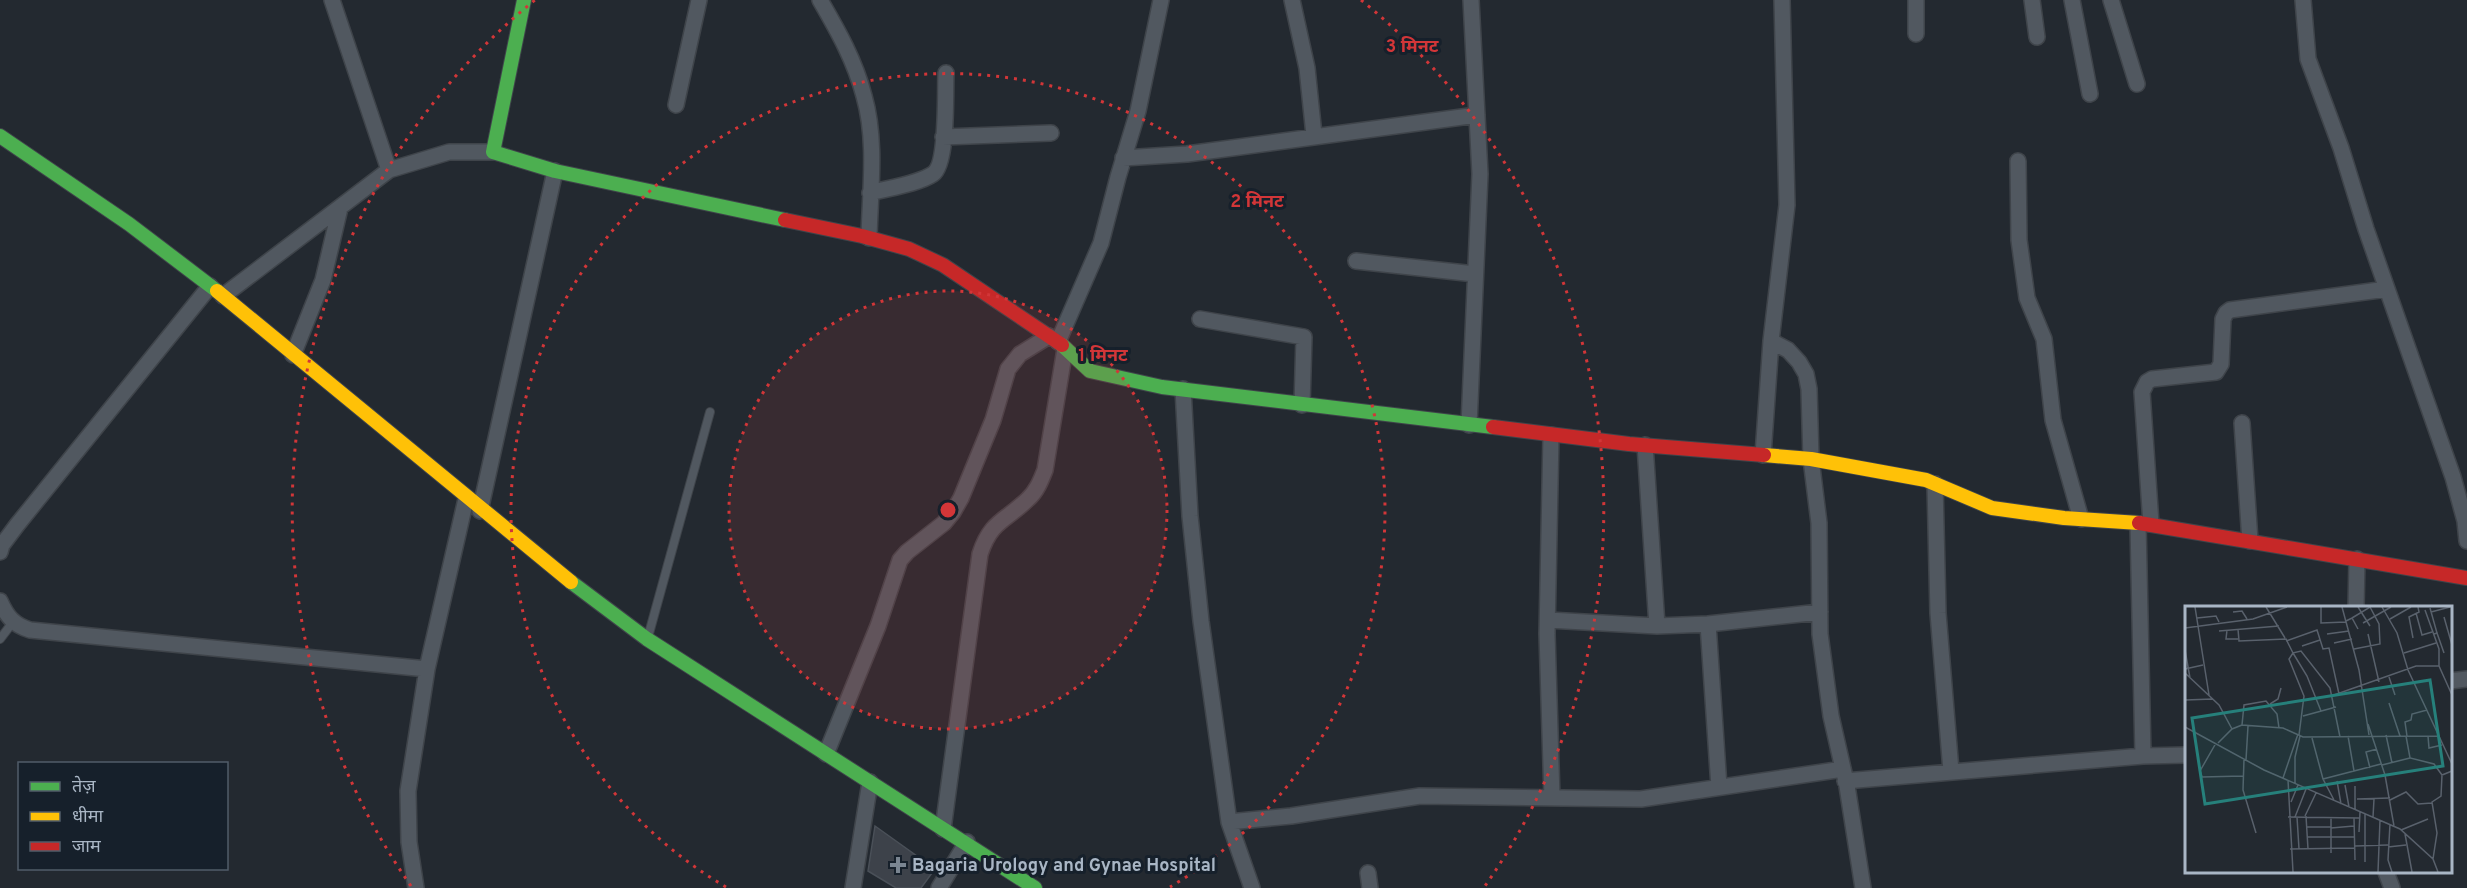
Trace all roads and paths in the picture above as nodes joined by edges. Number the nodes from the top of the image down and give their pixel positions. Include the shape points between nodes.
1 (332, 0) edge
2 (524, 0) edge
3 (699, 0) edge
4 (820, 0) edge
5 (1161, 0) edge
6 (1292, 0) edge
7 (1471, 0) edge
8 (1782, 0) edge
9 (1916, 0) edge
10 (2032, 0) edge
11 (2072, 0) edge
12 (2111, 0) edge
13 (2303, 0) edge
14 (1916, 34) dead end
15 (2037, 37) dead end
16 (946, 73) dead end
17 (2137, 84) dead end
18 (2090, 94) dead end
19 (676, 105) dead end
20 (1477, 115) junction
21 (1051, 133) dead end
22 (1314, 135) junction
23 (0, 136) edge
24 (943, 136) junction
25 (493, 152) junction
26 (1124, 158) junction
27 (2019, 161) dead end
28 (389, 170) junction
29 (555, 171) junction
30 (870, 193) junction
31 (340, 208) junction
32 (869, 238) junction
33 (1356, 261) dead end
34 (1476, 274) junction
35 (210, 286) junction
36 (2387, 289) junction
37 (223, 296) junction
38 (1200, 319) dead end
39 (1771, 341) junction
40 (1058, 342) junction
41 (293, 355) junction
42 (1183, 389) junction
43 (1302, 405) junction
44 (710, 412) dead end
45 (2242, 423) dead end
46 (1468, 425) junction
47 (1551, 435) junction
48 (1645, 445) junction
49 (1763, 455) junction
50 (1811, 459) junction
51 (1935, 484) junction
52 (466, 499) junction
53 (480, 511) junction
54 (2081, 519) junction
55 (2144, 524) junction
56 (2250, 541) junction
57 (2467, 541) edge
58 (0, 552) edge
59 (2357, 560) junction
60 (2467, 578) edge
61 (0, 601) edge
62 (2356, 606) edge
63 (1820, 612) junction
64 (1548, 620) junction
65 (13, 622) junction
66 (1708, 624) junction
67 (1657, 626) junction
68 (0, 639) edge
69 (647, 639) junction
70 (427, 669) junction
71 (2467, 679) edge
72 (2452, 681) edge
73 (826, 754) junction
74 (2185, 755) edge
75 (2143, 756) junction
76 (1951, 771) junction
77 (1844, 775) junction
78 (870, 782) junction
79 (1719, 787) junction
80 (1552, 798) junction
81 (1229, 822) junction
82 (943, 829) junction
83 (967, 842) junction
84 (2386, 873) edge
85 (416, 888) edge
86 (853, 888) edge
87 (939, 888) edge
88 (1035, 888) edge
89 (1252, 888) edge
90 (1863, 888) edge
91 (2392, 888) edge

1 - 28 street
2 - 25 street
3 - 19 street
4 - 30 street via 846,45 865,97 871,150
5 - 26 street
6 - 22 street via 1307,68
7 - 20 street
8 - 39 street via 1787,204
9 - 14 street
10 - 15 street
11 - 18 street
12 - 17 street
13 - 36 street via 2308,59
16 - 24 street
20 - 22 street
20 - 34 street via 1480,174
21 - 24 street
22 - 26 street via 1187,154
23 - 35 street via 105,206
24 - 30 street via 941,162 934,174
25 - 28 street via 449,152
25 - 29 street
26 - 40 street via 1101,243
27 - 54 street via 2019,240 2027,298 2044,339 2053,420
28 - 31 street
29 - 32 street
29 - 53 street
30 - 32 street
31 - 37 street
31 - 41 street via 323,280
32 - 40 street via 909,249 943,265
33 - 34 street
34 - 46 street
35 - 37 street
35 - 58 street via 17,525
36 - 55 street via 2230,310 2223,319 2221,364 2216,372 2146,382 2142,392
36 - 57 street via 2453,477
37 - 41 street
38 - 43 street via 1304,337
39 - 49 street
39 - 50 street via 1788,350 1806,374
40 - 42 street via 1090,371
40 - 73 street via 1020,354 1008,369 993,420 961,498 944,523 900,560
40 - 82 street via 1045,470 1029,498 996,524 980,554
41 - 52 street
42 - 43 street
42 - 81 street via 1201,621
43 - 46 street
44 - 69 lane
45 - 56 street
46 - 47 street
47 - 48 street
47 - 64 street
48 - 49 street
48 - 67 street
49 - 50 street
50 - 51 street
50 - 63 street via 1819,523
51 - 54 street via 1992,508
51 - 76 street via 1938,613
52 - 53 street
52 - 70 street
53 - 69 street
54 - 55 street
55 - 56 street
55 - 75 street
56 - 59 street
59 - 60 street
59 - 62 street
61 - 65 street
63 - 66 street
63 - 77 street via 1831,716
64 - 67 street
64 - 80 street
65 - 68 lane
65 - 70 street via 30,630
66 - 67 street
66 - 79 street
69 - 73 street
70 - 85 street via 408,791 409,842
71 - 72 street
73 - 78 street
74 - 75 street
75 - 76 street
76 - 77 street
77 - 79 street
77 - 90 street
78 - 82 street
78 - 86 street
79 - 80 street via 1641,799
80 - 81 street via 1420,796
81 - 89 street
82 - 83 street
83 - 87 street
83 - 88 street
84 - 91 street

